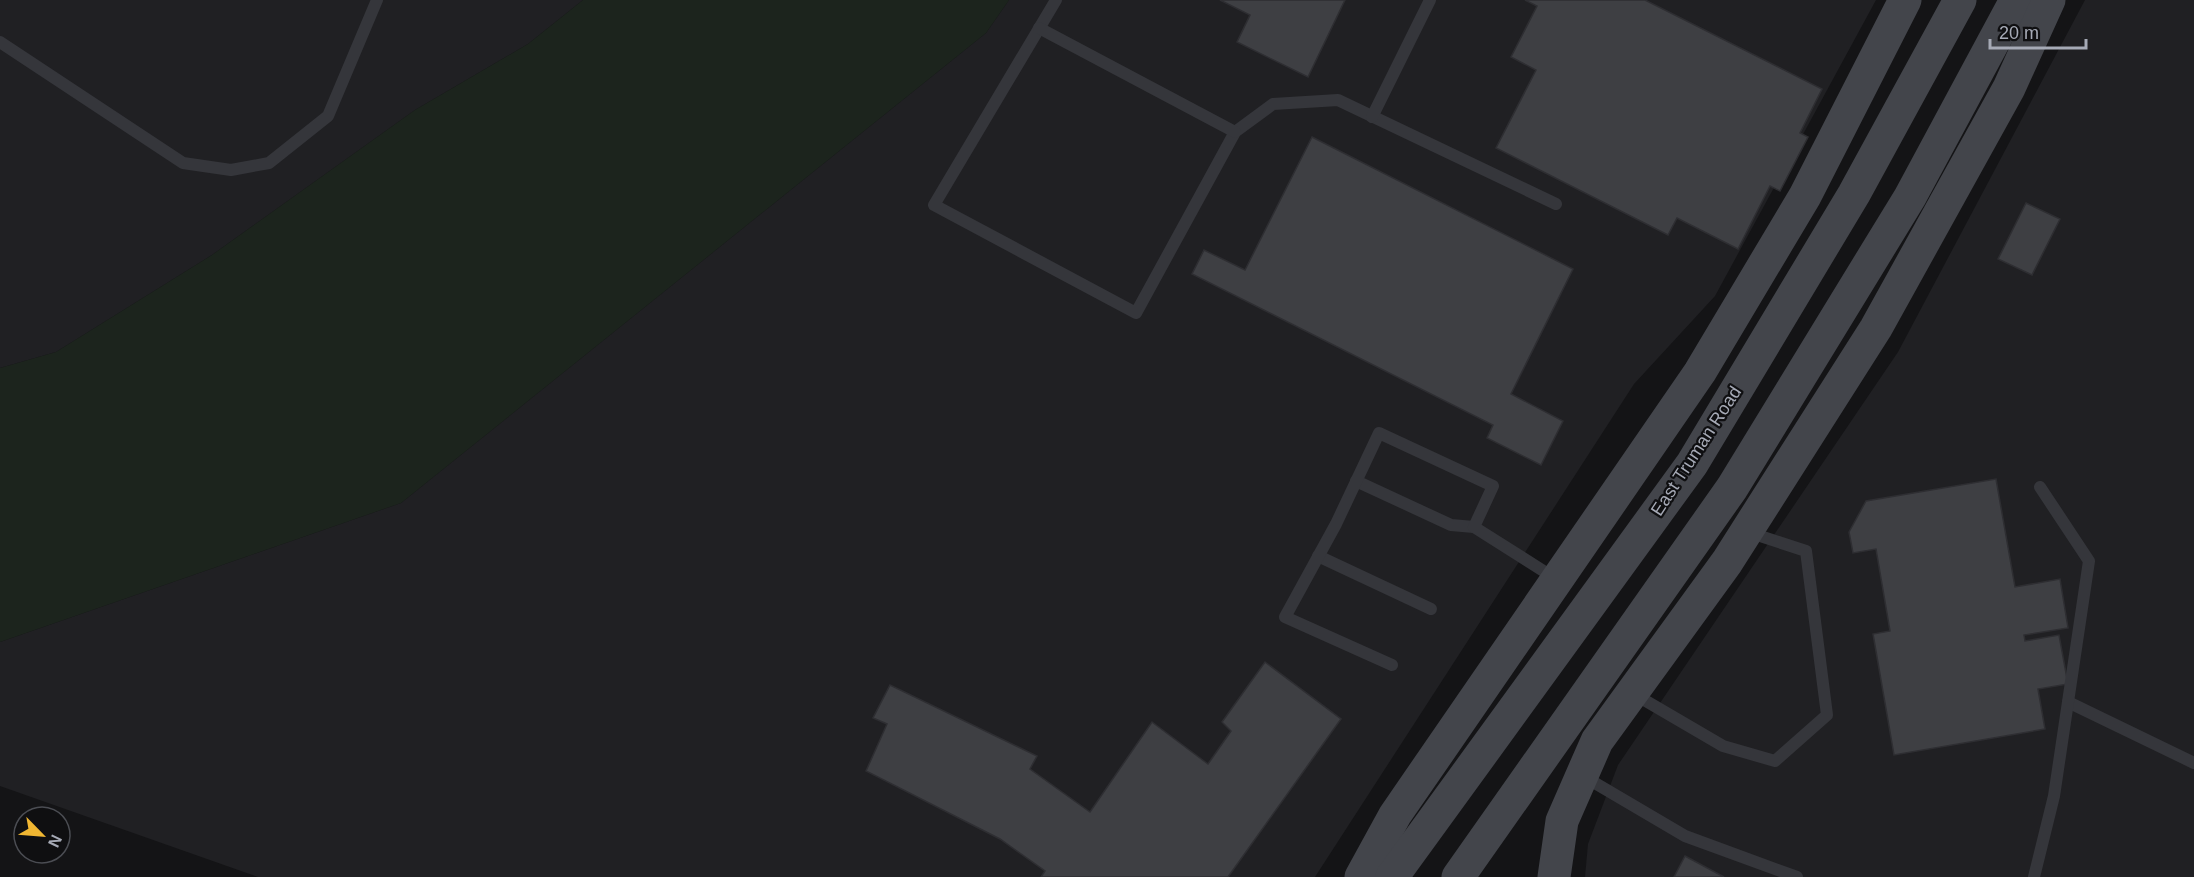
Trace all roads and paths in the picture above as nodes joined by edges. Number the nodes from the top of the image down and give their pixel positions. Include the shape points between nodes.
1 (377, 0) edge
2 (1056, 0) edge
3 (1430, 0) edge
4 (1905, 0) edge
5 (1960, 0) edge
6 (2016, 0) edge
7 (2049, 0) edge
8 (1039, 28) junction
9 (0, 42) edge
10 (1372, 117) junction
11 (1235, 132) junction
12 (1556, 204) dead end
13 (1356, 481) junction
14 (2040, 487) dead end
15 (1473, 527) junction
16 (1746, 532) junction
17 (1318, 556) junction
18 (1557, 579) junction
19 (1431, 609) dead end
20 (1392, 665) dead end
21 (1632, 693) junction
22 (2068, 702) junction
23 (2194, 763) edge
24 (1582, 775) junction
25 (1361, 877) edge
26 (1392, 877) edge
27 (1458, 877) edge
28 (1554, 877) edge
29 (1797, 877) edge
30 (2034, 877) edge

1 - 9 lane via 328,116 269,164 231,170 183,163
2 - 8 lane
3 - 10 lane
4 - 18 main road via 1805,196 1700,372
5 - 26 main road, East Truman Road via 1854,194 1692,464
6 - 27 main road via 1910,197 1732,488
7 - 16 main road via 2009,88 1876,328
8 - 11 lane
8 - 11 lane via 934,205 1136,313
10 - 11 lane via 1338,100 1273,104
10 - 12 lane
13 - 15 lane via 1451,525
13 - 15 lane via 1379,433 1493,486
13 - 17 lane
14 - 22 lane via 2089,561
15 - 18 lane
16 - 21 main road
16 - 21 lane via 1806,551 1827,715 1775,760 1723,746
17 - 19 lane
17 - 20 lane via 1285,617
18 - 25 main road via 1395,815
21 - 24 main road via 1597,741
22 - 23 lane
22 - 30 lane via 2055,796
24 - 28 main road via 1562,821
24 - 29 lane via 1685,836

